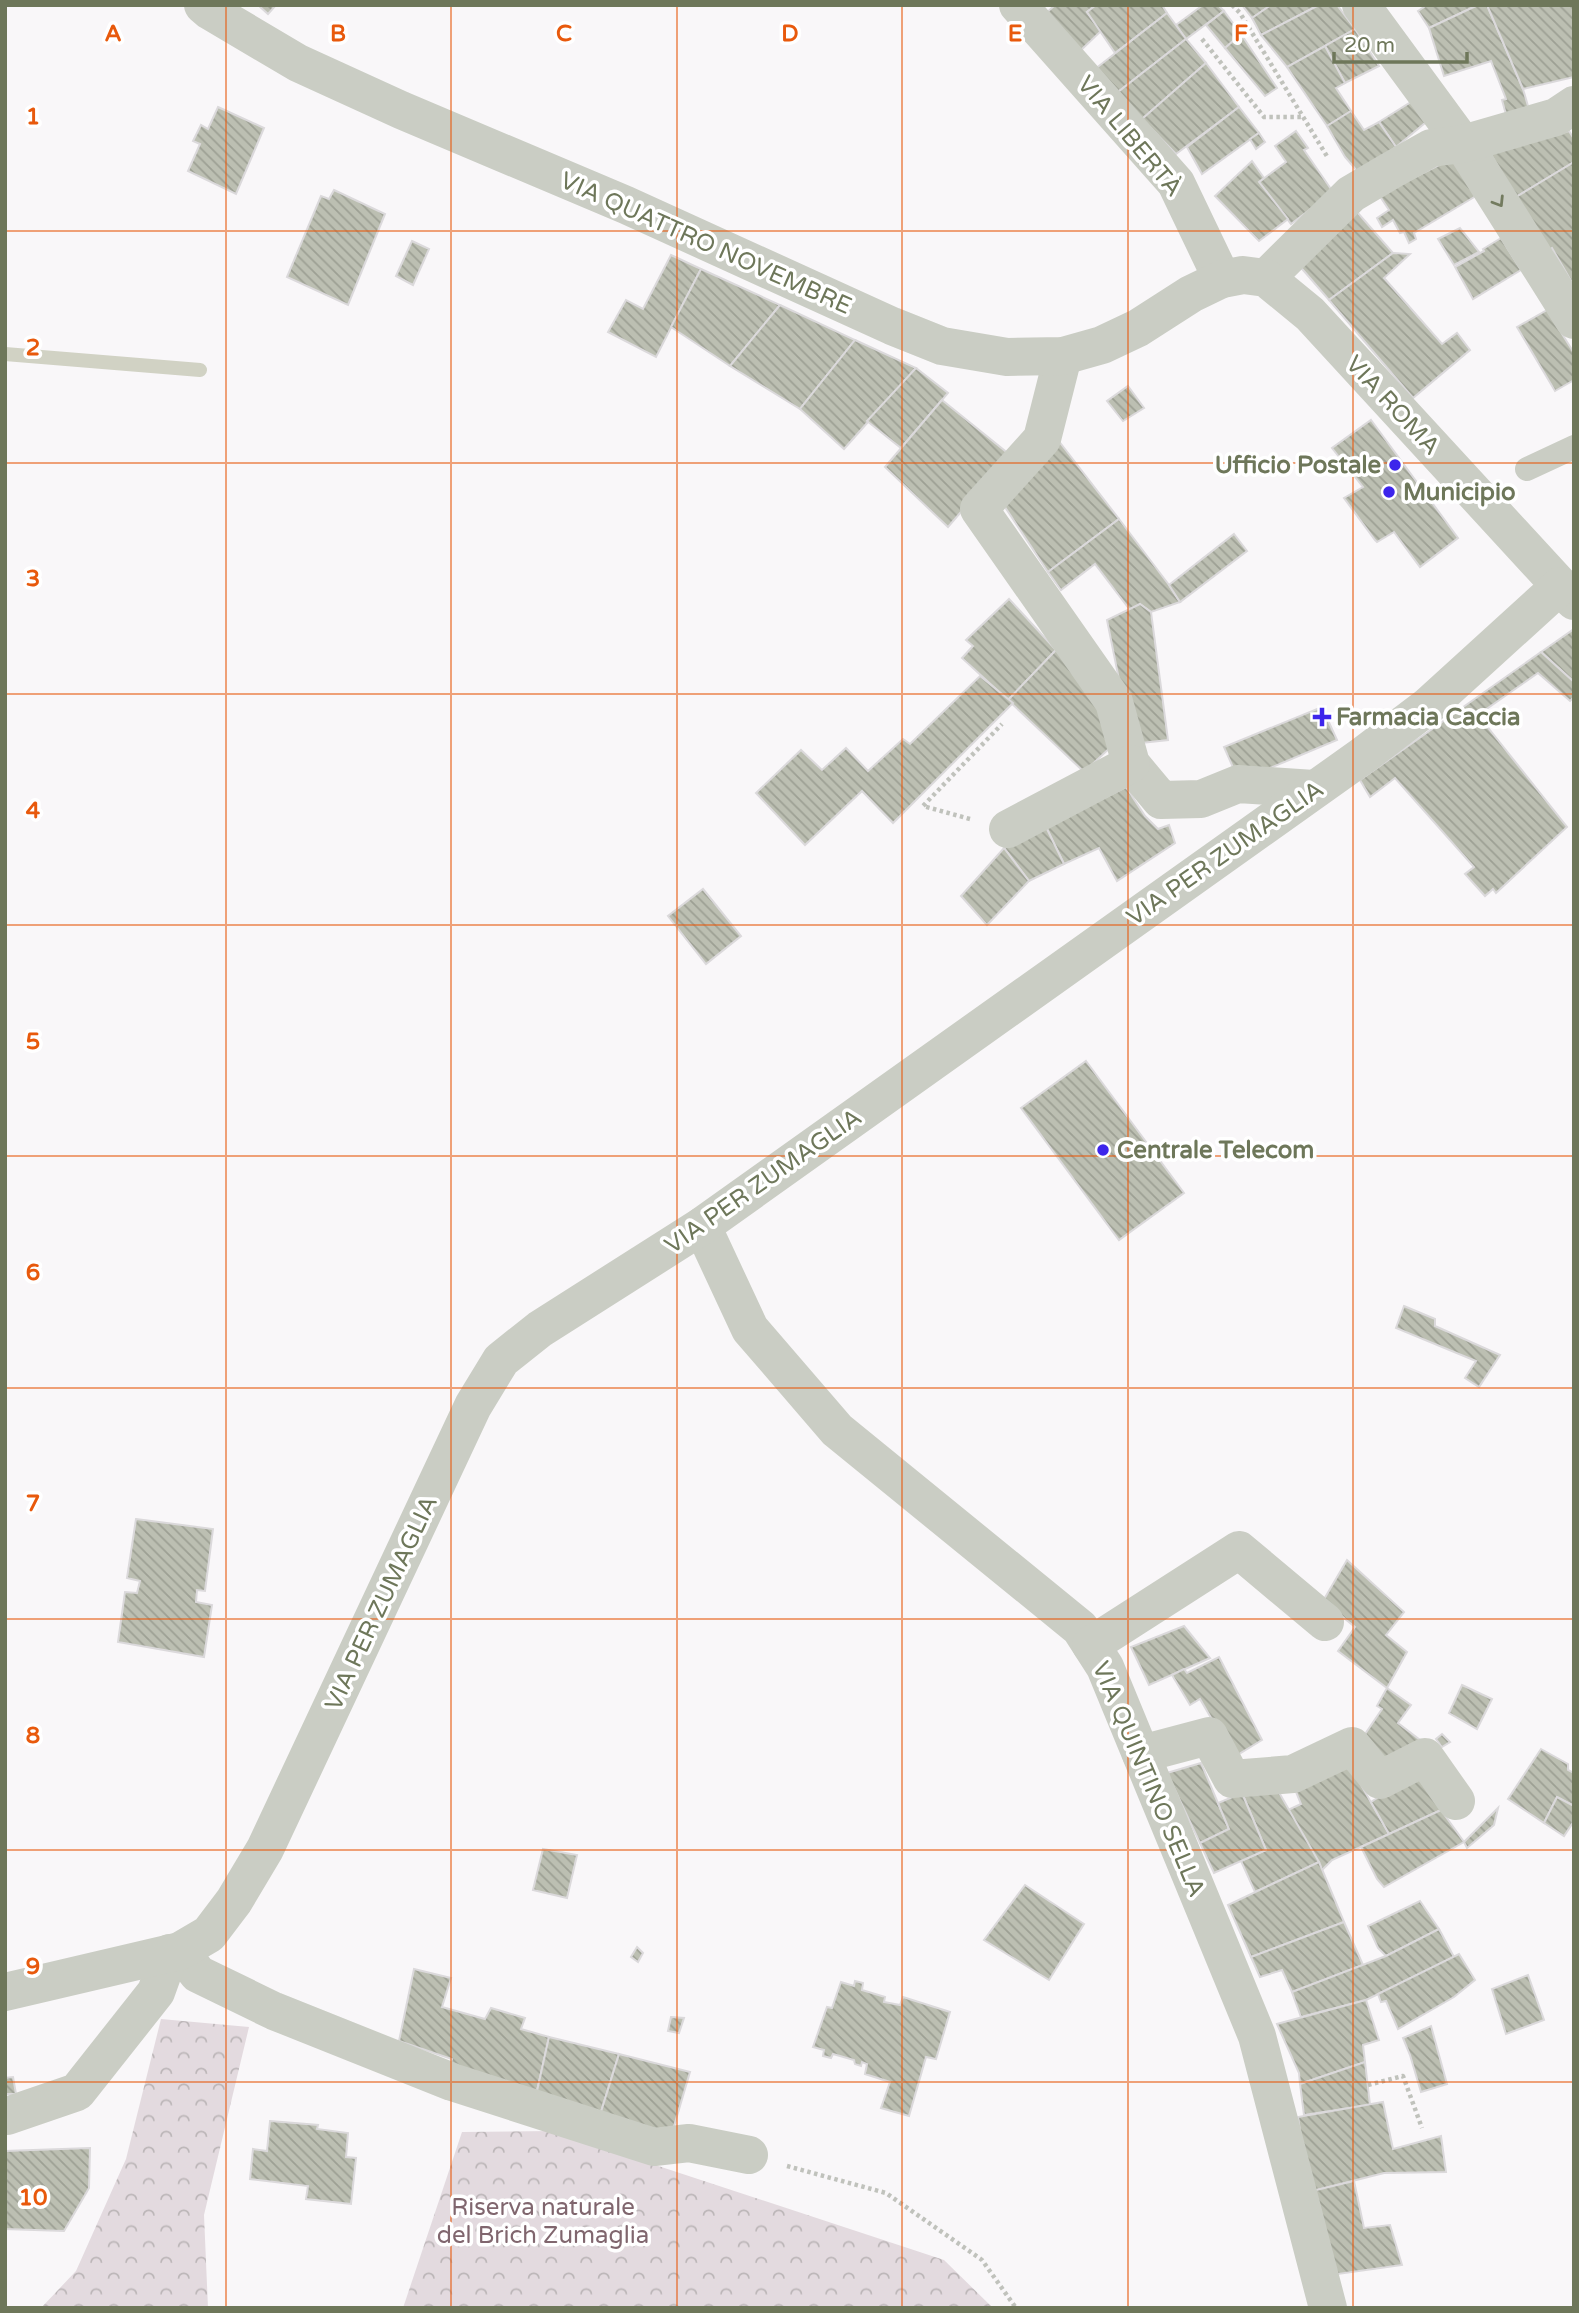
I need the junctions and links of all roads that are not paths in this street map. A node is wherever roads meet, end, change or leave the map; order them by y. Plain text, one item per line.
1 (203, 5) edge
2 (1018, 5) edge
3 (1361, 5) edge
4 (1574, 105) edge
5 (1463, 144) junction
6 (1266, 278) junction
7 (1222, 279) junction
8 (1574, 320) edge
9 (1063, 356) junction
10 (1574, 447) edge
11 (1527, 469) dead end
12 (1569, 587) edge
13 (1131, 764) junction
14 (1314, 789) junction
15 (1008, 829) road end
16 (702, 1226) junction
17 (1325, 1622) dead end
18 (1091, 1645) junction
19 (1141, 1754) junction
20 (1456, 1801) dead end
21 (175, 1952) junction
22 (5, 1992) edge
23 (7, 2116) edge
24 (749, 2155) road end
25 (1328, 2308) edge

1 - 9 street, VIA QUATTRO NOVEMBRE
2 - 7 street, VIA LIBERTÀ
3 - 5 street
4 - 5 street
5 - 6 street
5 -> 8 street
6 - 7 street
6 - 12 street, VIA ROMA
7 - 9 street, VIA QUATTRO NOVEMBRE
9 - 13 street
10 - 11 lane
12 - 14 street, VIA PER ZUMAGLIA
13 - 14 street
13 - 15 street
14 - 16 street, VIA PER ZUMAGLIA
16 - 18 street, VIA QUINTINO SELLA
16 - 21 street, VIA PER ZUMAGLIA
17 - 18 street
18 - 19 street, VIA QUINTINO SELLA
19 - 20 street
19 - 25 street, VIA QUINTINO SELLA
21 - 22 street, VIA PER ZUMAGLIA
21 - 23 street
21 - 24 street

